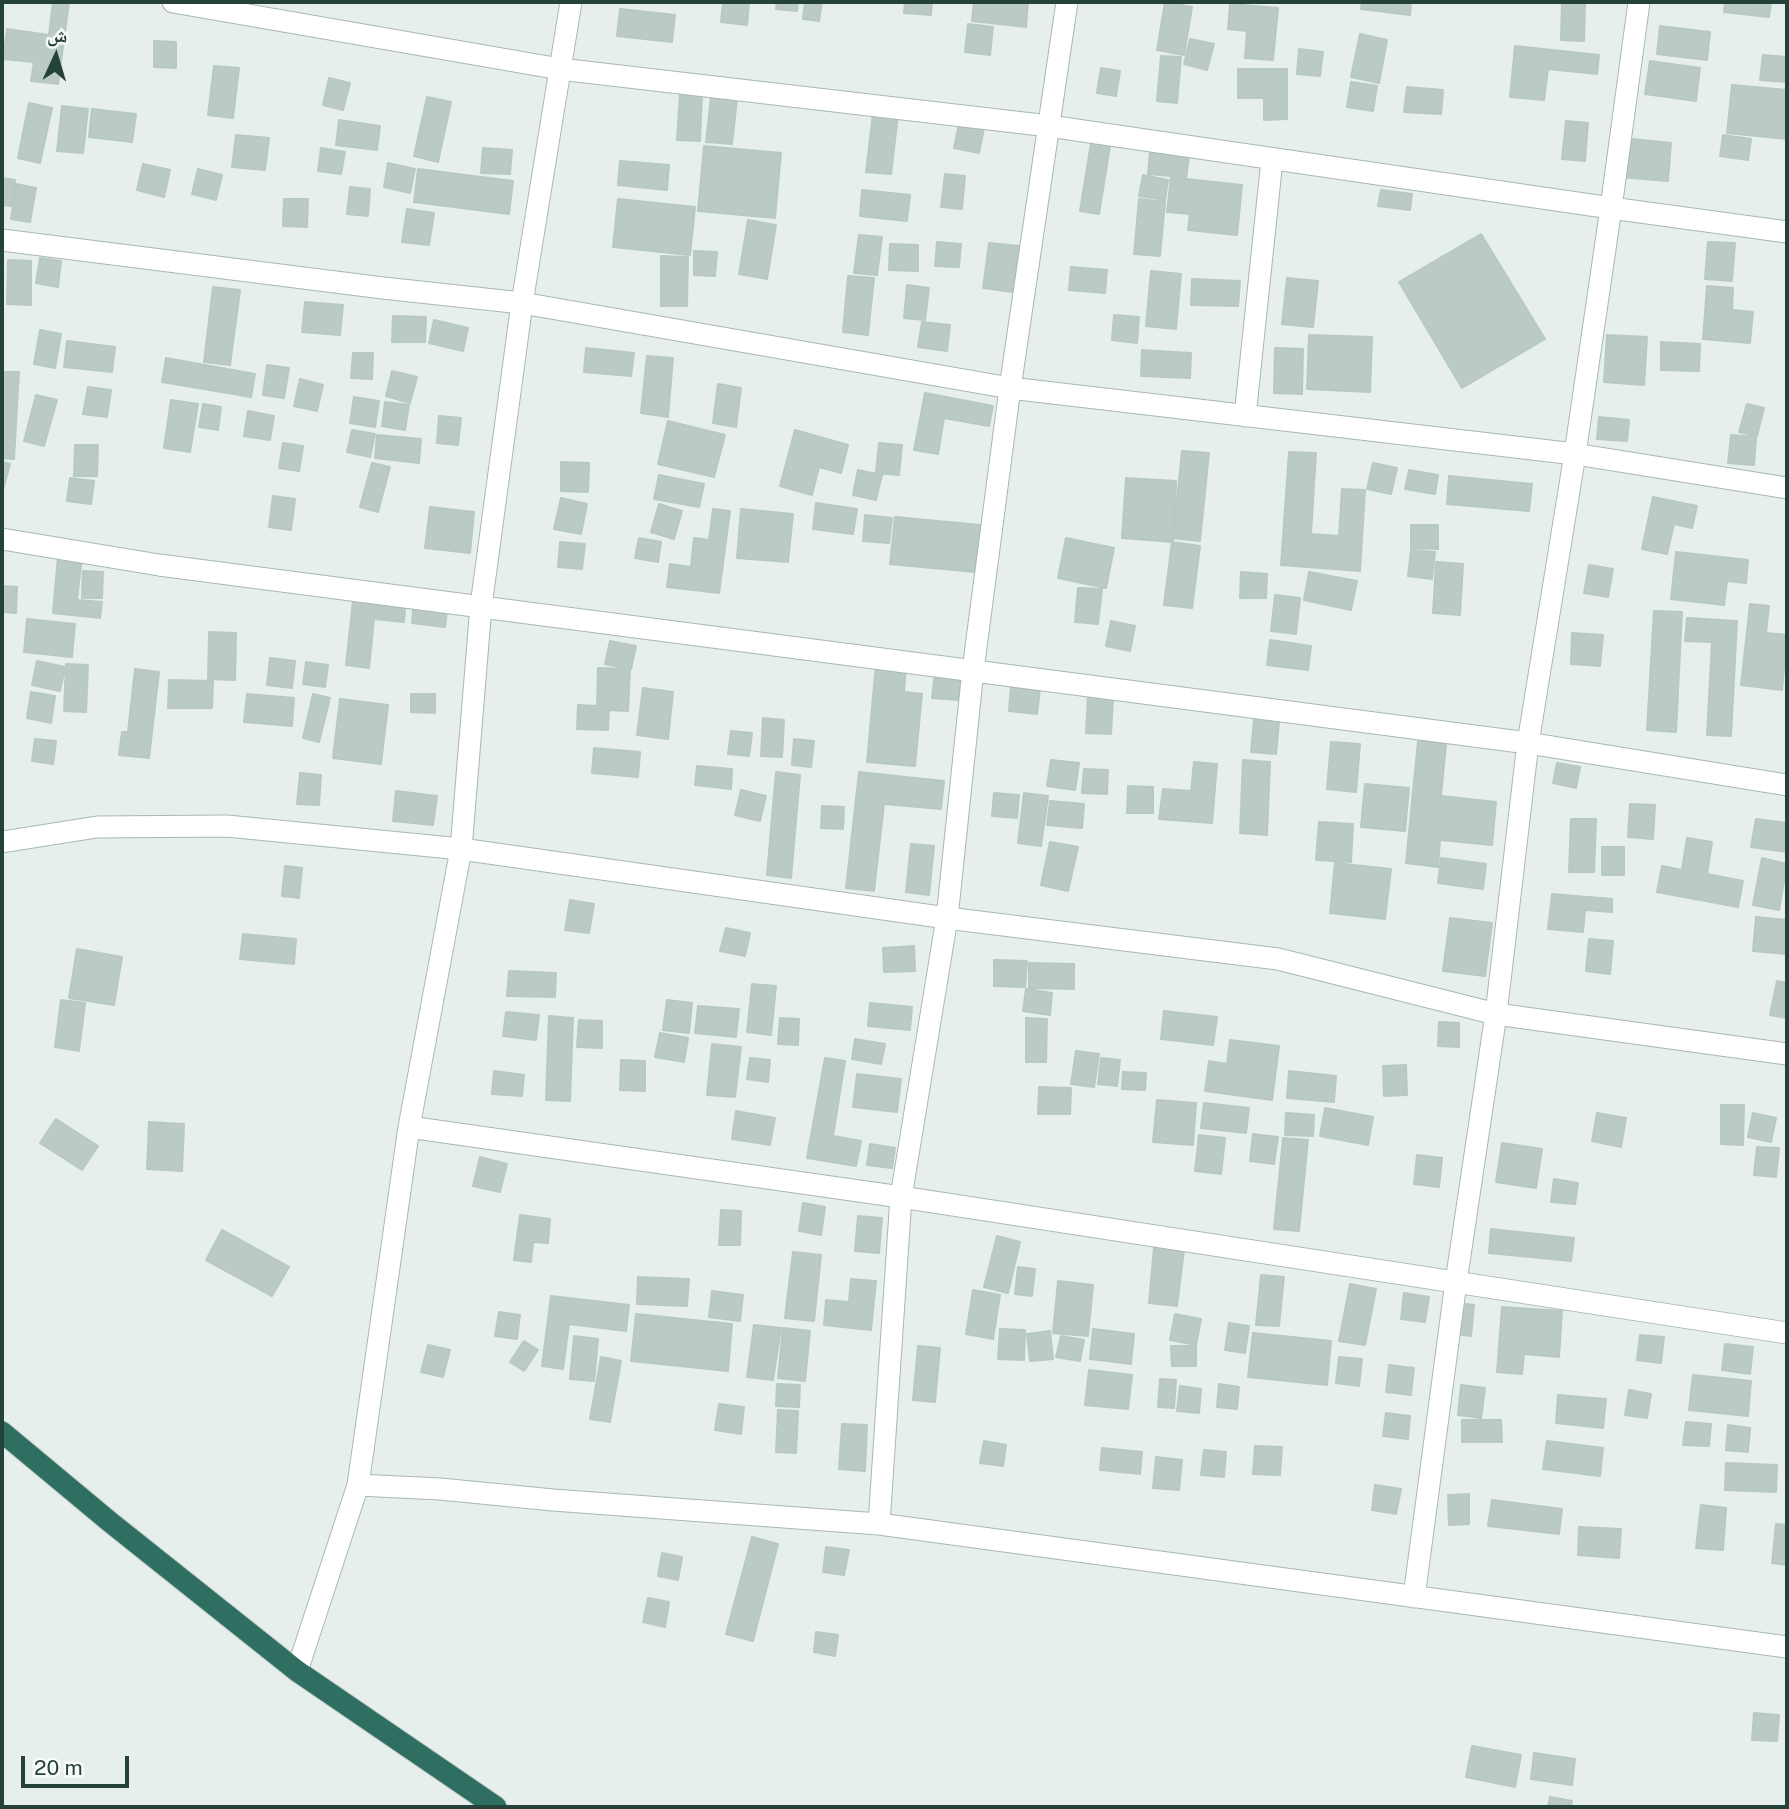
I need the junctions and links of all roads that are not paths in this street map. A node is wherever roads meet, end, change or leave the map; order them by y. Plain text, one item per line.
1 (173, 2) edge
2 (571, 2) edge
3 (1067, 2) edge
4 (1639, 2) edge
5 (560, 69) junction
6 (1049, 126) junction
7 (1272, 160) junction
8 (1611, 208) junction
9 (1787, 232) edge
10 (2, 240) edge
11 (522, 303) junction
12 (1010, 388) junction
13 (1245, 416) junction
14 (1575, 454) junction
15 (1787, 488) edge
16 (2, 539) edge
17 (481, 606) junction
18 (973, 670) junction
19 (1528, 743) junction
20 (1787, 785) edge
21 (2, 842) edge
22 (461, 849) junction
23 (947, 918) junction
24 (1496, 1014) junction
25 (1787, 1054) edge
26 (409, 1127) junction
27 (901, 1197) junction
28 (1456, 1282) junction
29 (1787, 1333) edge
30 (2, 1432) edge
31 (358, 1485) junction
32 (879, 1524) junction
33 (1414, 1597) junction
34 (1787, 1647) edge
35 (297, 1671) junction
36 (496, 1807) edge

1 - 5 street
2 - 5 street
3 - 6 street
4 - 8 street
5 - 6 street
5 - 11 street
6 - 7 street
6 - 12 street
7 - 8 street
7 - 13 street
8 - 9 street
8 - 14 street
10 - 11 street
11 - 12 street
11 - 17 street
12 - 13 street
12 - 18 street
13 - 14 street
14 - 15 street
14 - 19 street
16 - 17 street
17 - 18 street
17 - 22 street
18 - 19 street
18 - 23 street
19 - 20 street
19 - 24 street
21 - 22 street
22 - 23 street
22 - 26 street
23 - 24 street
23 - 27 street
24 - 25 street
24 - 28 street
26 - 27 street
26 - 31 street
27 - 28 street
27 - 32 street
28 - 29 street
28 - 33 street
30 - 35 highway
31 - 32 street
31 - 35 street
32 - 33 street
33 - 34 street
35 - 36 highway

